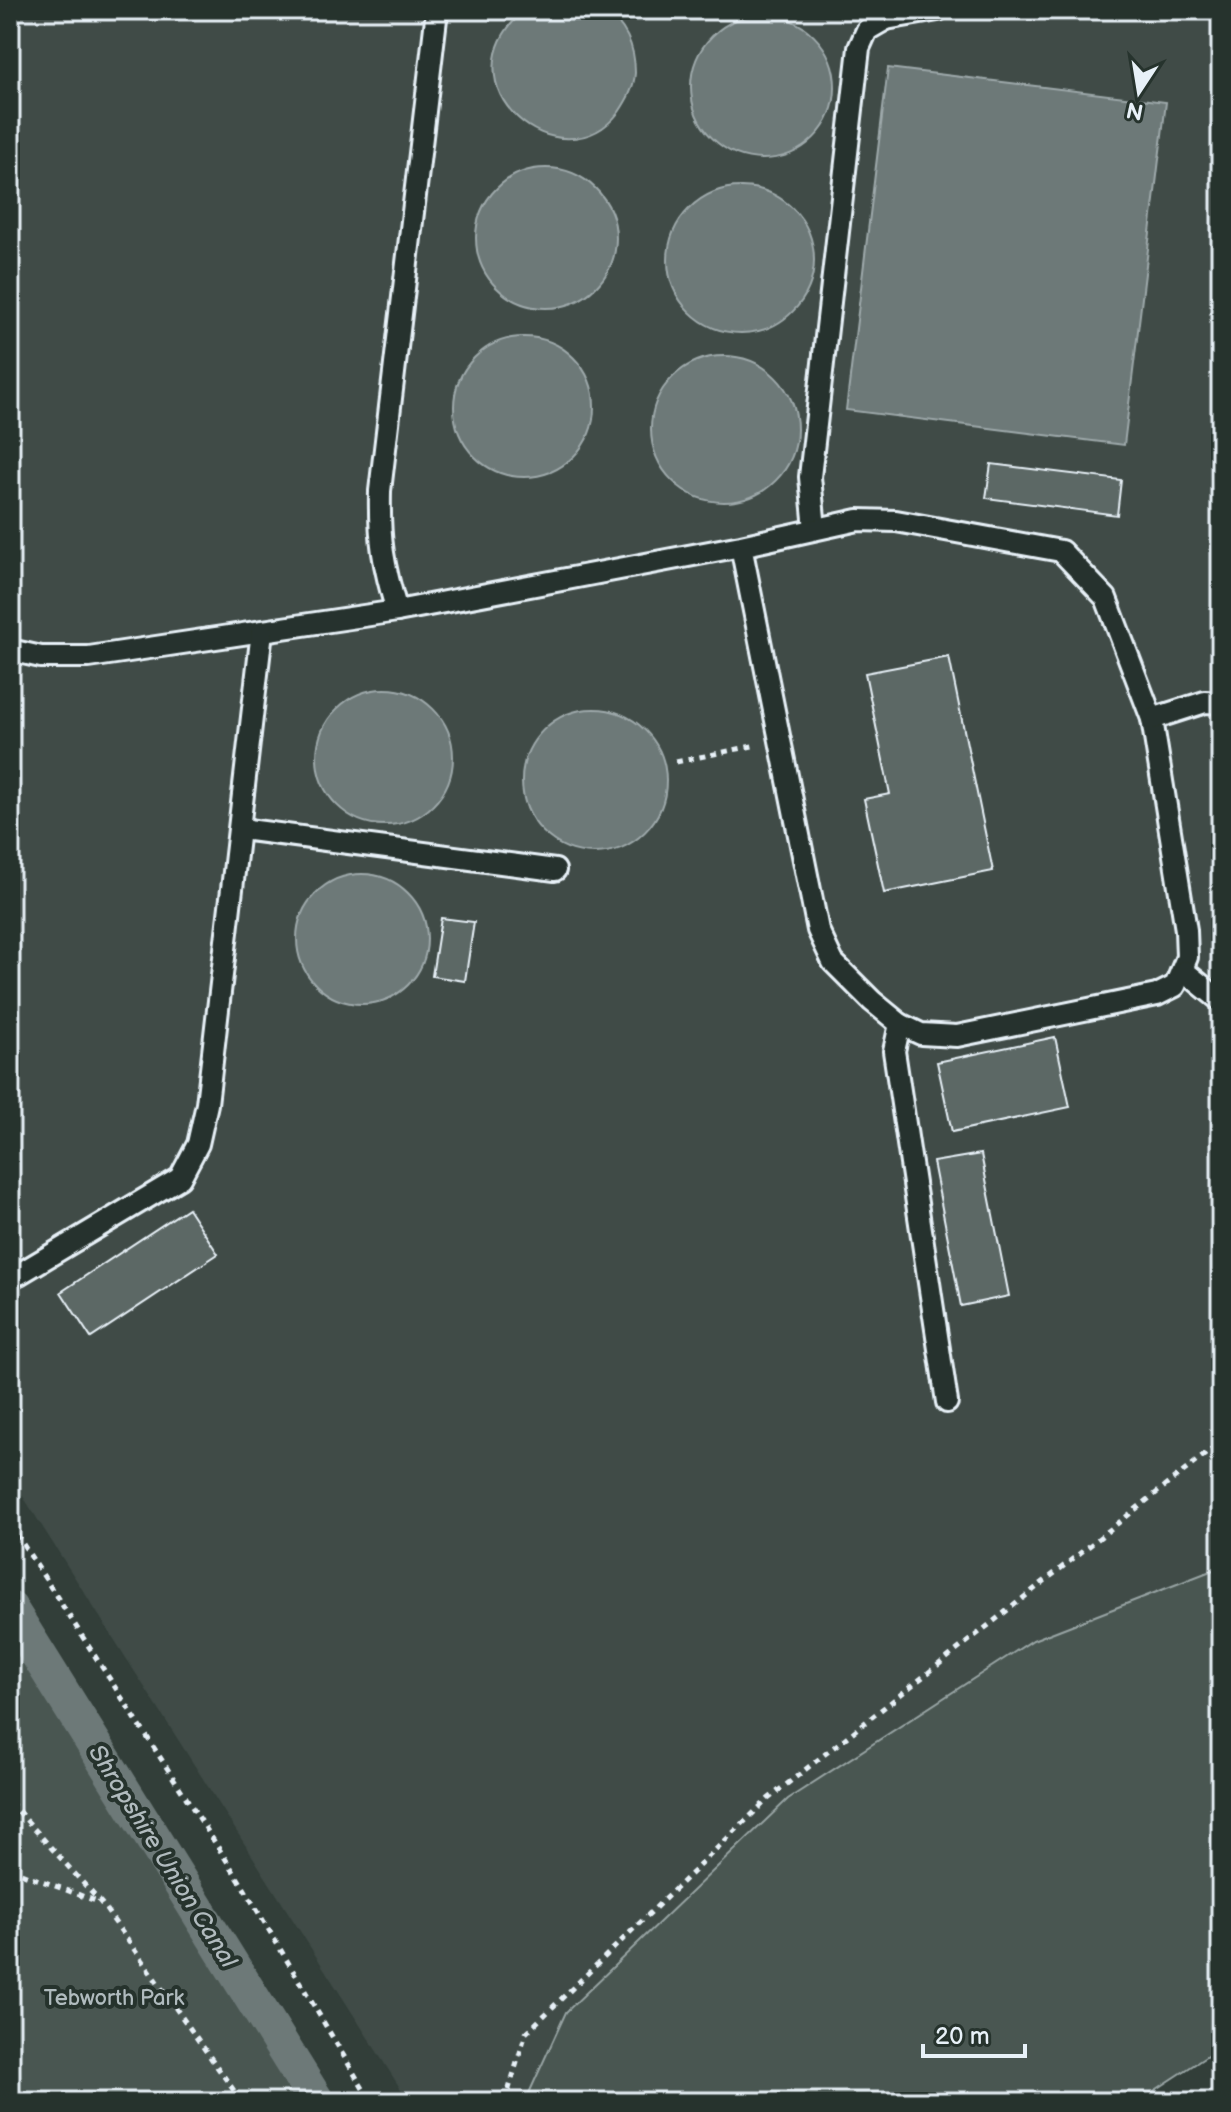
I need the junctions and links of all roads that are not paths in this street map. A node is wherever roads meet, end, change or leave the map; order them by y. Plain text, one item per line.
1 (437, 10) edge
2 (938, 10) edge
3 (879, 14) edge
4 (815, 529) junction
5 (741, 546) junction
6 (397, 611) junction
7 (262, 631) junction
8 (10, 650) edge
9 (1221, 703) edge
10 (1152, 719) junction
11 (241, 829) junction
12 (555, 870) dead end
13 (1184, 971) junction
14 (1221, 1001) edge
15 (900, 1024) junction
16 (10, 1273) edge
17 (947, 1402) dead end

1 - 6 lane
2 - 3 lane
3 - 4 lane
4 - 5 lane
4 - 10 lane
5 - 6 lane
5 - 15 lane
6 - 7 lane
7 - 8 lane
7 - 11 lane
9 - 10 lane
10 - 13 lane
11 - 12 lane
11 - 16 lane
13 - 14 lane
13 - 15 lane
15 - 17 lane

